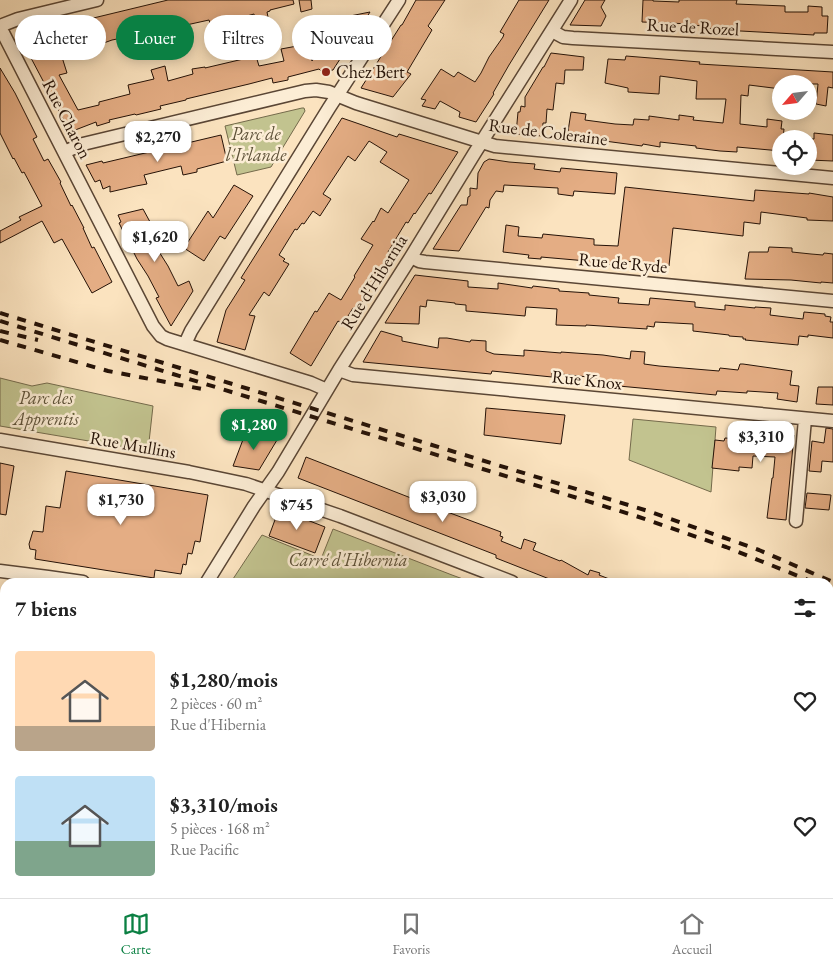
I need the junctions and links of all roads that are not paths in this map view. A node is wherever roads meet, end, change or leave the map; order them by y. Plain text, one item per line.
1 (97, 0) edge
2 (399, 0) edge
3 (571, 0) edge
4 (0, 27) edge
5 (552, 31) junction
6 (833, 52) edge
7 (337, 95) junction
8 (482, 142) junction
9 (64, 152) junction
10 (833, 178) edge
11 (411, 256) junction
12 (833, 301) edge
13 (186, 344) junction
14 (339, 370) junction
15 (327, 390) junction
16 (805, 419) junction
17 (833, 421) edge
18 (3, 441) edge
19 (265, 490) junction
20 (796, 521) dead end
21 (0, 571) edge
22 (28, 578) edge
23 (209, 578) edge
24 (502, 578) edge

1 - 4 street
2 - 7 street
3 - 5 street, Rue d'Hibernia
4 - 9 street, Rue Charon
5 - 6 street, Rue de Rozel
5 - 8 street, Rue d'Hibernia
7 - 8 street, Rue de Coleraine
7 - 9 street, Rue de Coleraine
7 - 13 street
8 - 10 street, Rue de Coleraine
8 - 11 street, Rue d'Hibernia
9 - 13 street, Rue Charon
11 - 12 street, Rue de Ryde
11 - 14 street, Rue d'Hibernia
13 - 15 street
14 - 15 street, Rue d'Hibernia
14 - 16 street, Rue Knox
15 - 19 street, Rue d'Hibernia
16 - 17 street, Rue Knox
16 - 20 street
18 - 19 street, Rue Mullins
19 - 23 street, Rue d'Hibernia
19 - 24 street, Rue Mullins
21 - 22 street

